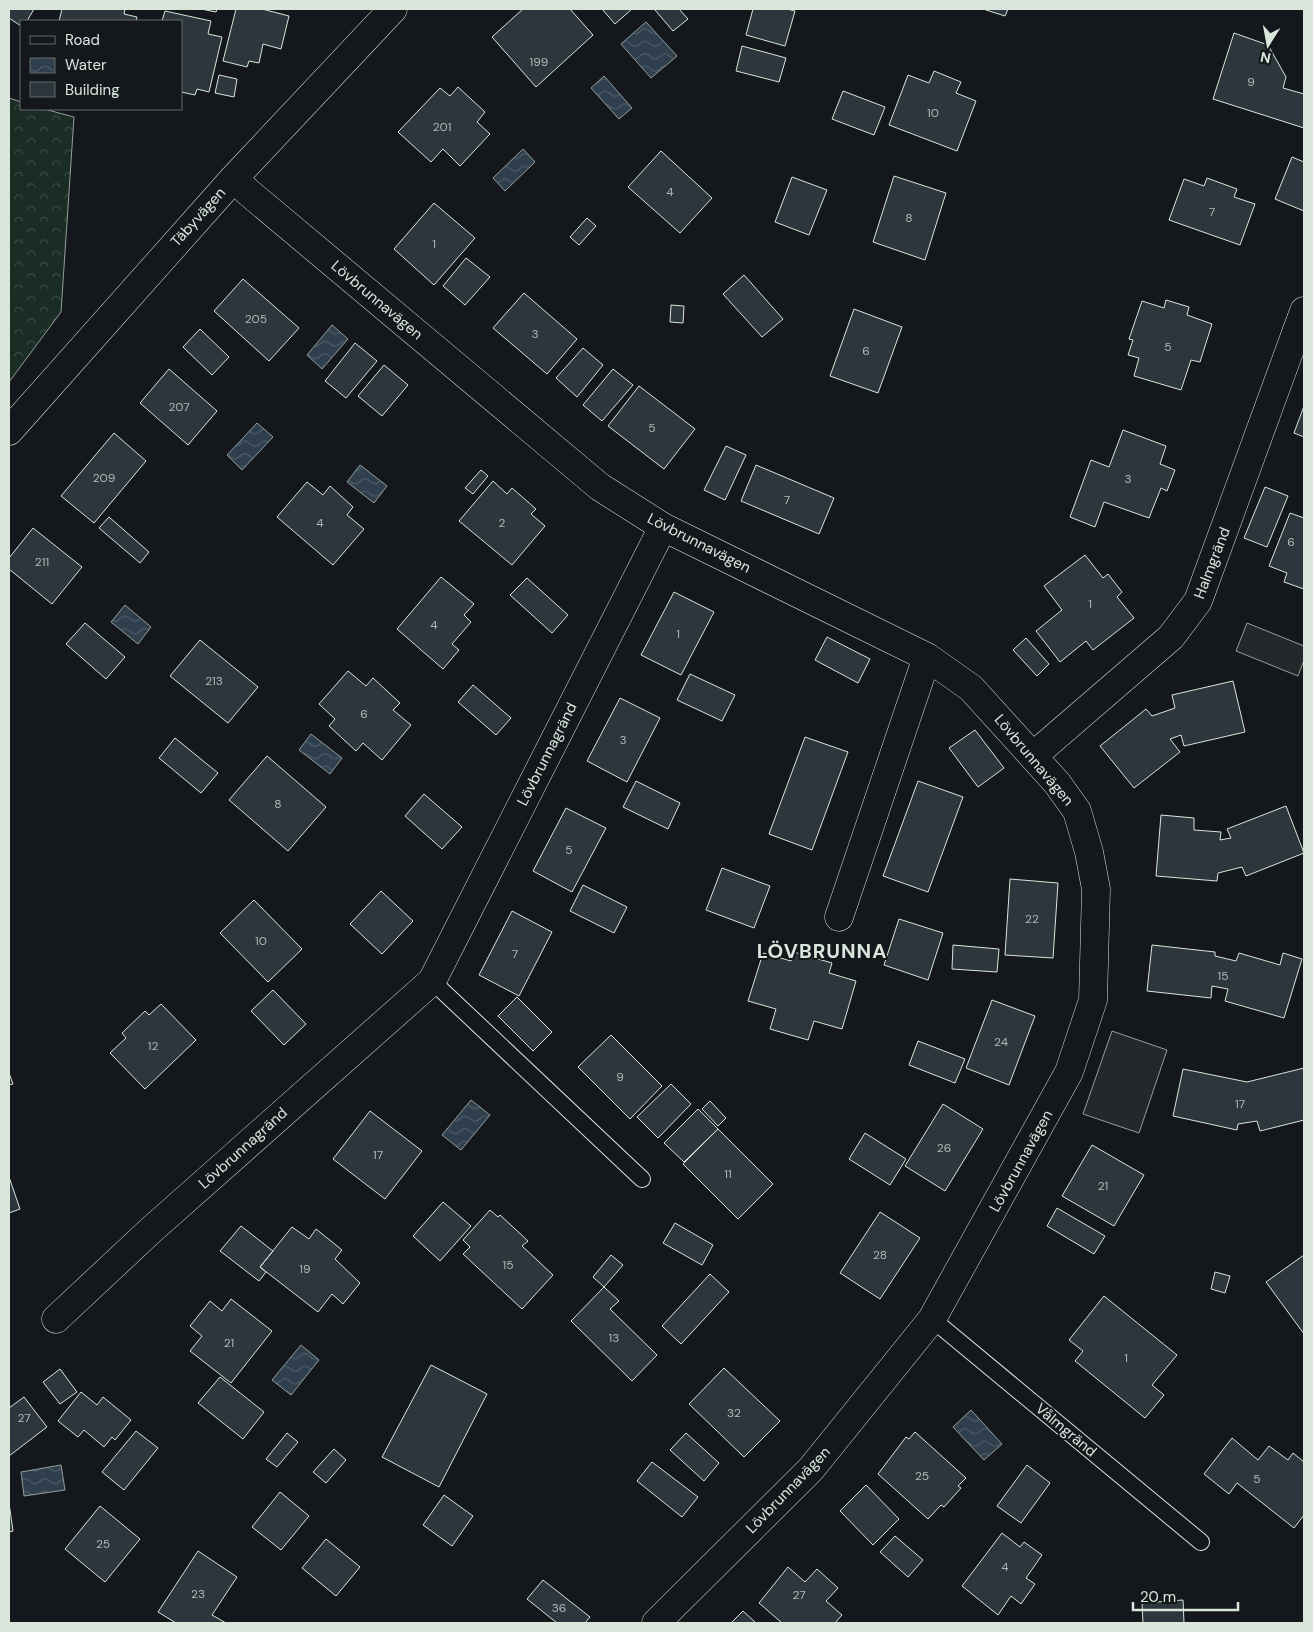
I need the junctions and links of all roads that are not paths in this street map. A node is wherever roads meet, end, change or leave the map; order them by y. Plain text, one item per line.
1 (393, 9) edge
2 (234, 178) junction
3 (1304, 311) edge
4 (9, 431) edge
5 (663, 528) junction
6 (927, 657) junction
7 (1033, 756) junction
8 (839, 917) dead end
9 (432, 981) junction
10 (642, 1178) dead end
11 (56, 1318) dead end
12 (932, 1319) junction
13 (1200, 1542) dead end
14 (656, 1623) edge

1 - 2 street, Täbyvägen
2 - 4 street, Täbyvägen
2 - 5 street, Lövbrunnavägen
3 - 7 street, Halmgränd
5 - 6 street, Lövbrunnavägen
5 - 9 street, Lövbrunnagränd
6 - 7 street, Lövbrunnavägen
6 - 8 street
7 - 12 street, Lövbrunnavägen
9 - 10 lane
9 - 11 street, Lövbrunnagränd
12 - 13 lane, Vålmgränd
12 - 14 street, Lövbrunnavägen

